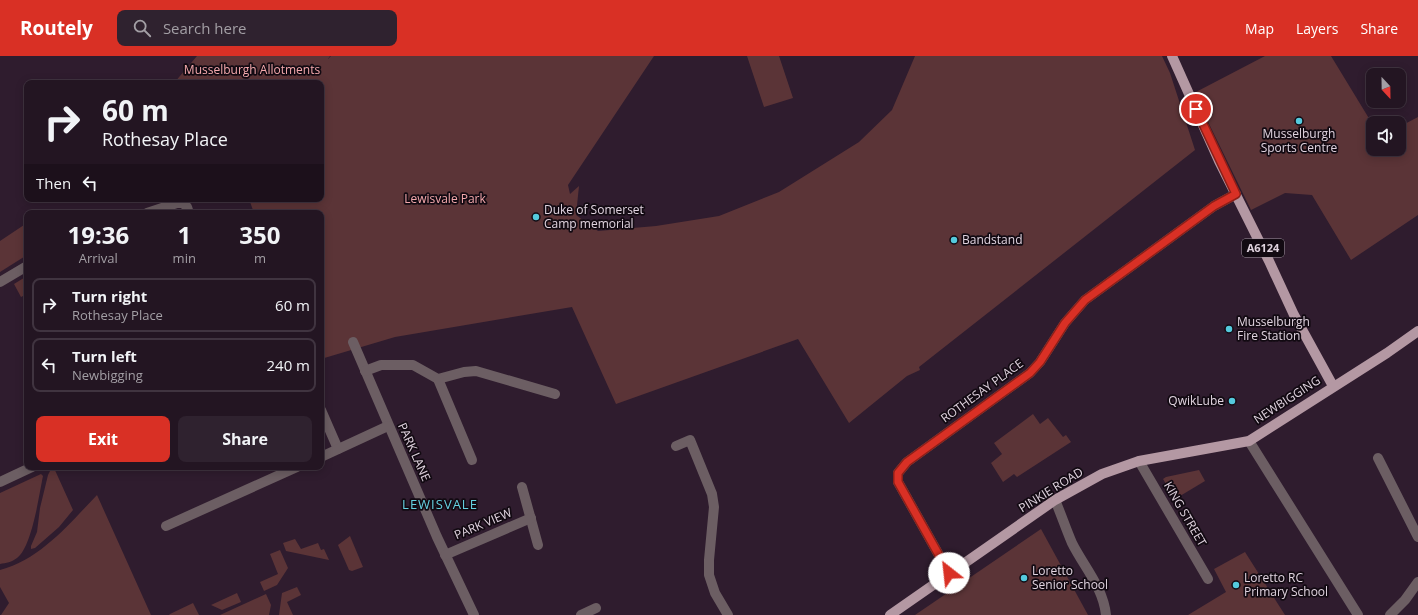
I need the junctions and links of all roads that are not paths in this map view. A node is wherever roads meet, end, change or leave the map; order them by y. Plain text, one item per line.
1 (1172, 56) edge
2 (1236, 194) junction
3 (156, 210) edge
4 (188, 210) edge
5 (24, 268) edge
6 (0, 282) edge
7 (1418, 331) edge
8 (353, 342) dead end
9 (365, 371) junction
10 (438, 379) junction
11 (1333, 386) junction
12 (555, 394) dead end
13 (324, 417) edge
14 (388, 426) junction
15 (1249, 441) junction
16 (676, 446) dead end
17 (338, 449) junction
18 (324, 456) edge
19 (1378, 458) dead end
20 (472, 460) dead end
21 (1139, 461) junction
22 (26, 470) edge
23 (289, 470) edge
24 (0, 482) edge
25 (522, 487) dead end
26 (1055, 500) junction
27 (531, 518) junction
28 (166, 526) dead end
29 (1418, 538) edge
30 (538, 546) dead end
31 (445, 555) junction
32 (949, 573) junction
33 (1208, 580) dead end
34 (1418, 582) edge
35 (596, 608) dead end
36 (474, 615) edge
37 (581, 615) edge
38 (728, 615) edge
39 (890, 615) edge
40 (1106, 615) edge
41 (1358, 615) edge
42 (1390, 615) edge

1 - 2 main road, NEWBIGGING / A6124
2 - 11 main road, NEWBIGGING / A6124
2 - 32 street, ROTHESAY PLACE
3 - 4 street
5 - 6 street
7 - 11 main road
8 - 9 street, PARK LANE
9 - 10 street
9 - 14 street, PARK LANE
10 - 12 street
10 - 20 street
11 - 15 main road, NEWBIGGING
13 - 17 street
14 - 17 street
14 - 31 street, PARK LANE
15 - 21 main road, PINKIE ROAD
15 - 41 street, NEWBIGGING
16 - 38 street
17 - 18 street
19 - 29 street
21 - 26 main road, PINKIE ROAD
21 - 33 street, KING STREET
22 - 24 street
23 - 28 street
25 - 27 street, PARK VIEW
26 - 32 main road, PINKIE ROAD
26 - 40 street
27 - 30 street, PARK VIEW
27 - 31 street, PARK VIEW
31 - 36 street, PARK LANE
32 - 39 main road, PINKIE ROAD
34 - 42 street
35 - 37 street

